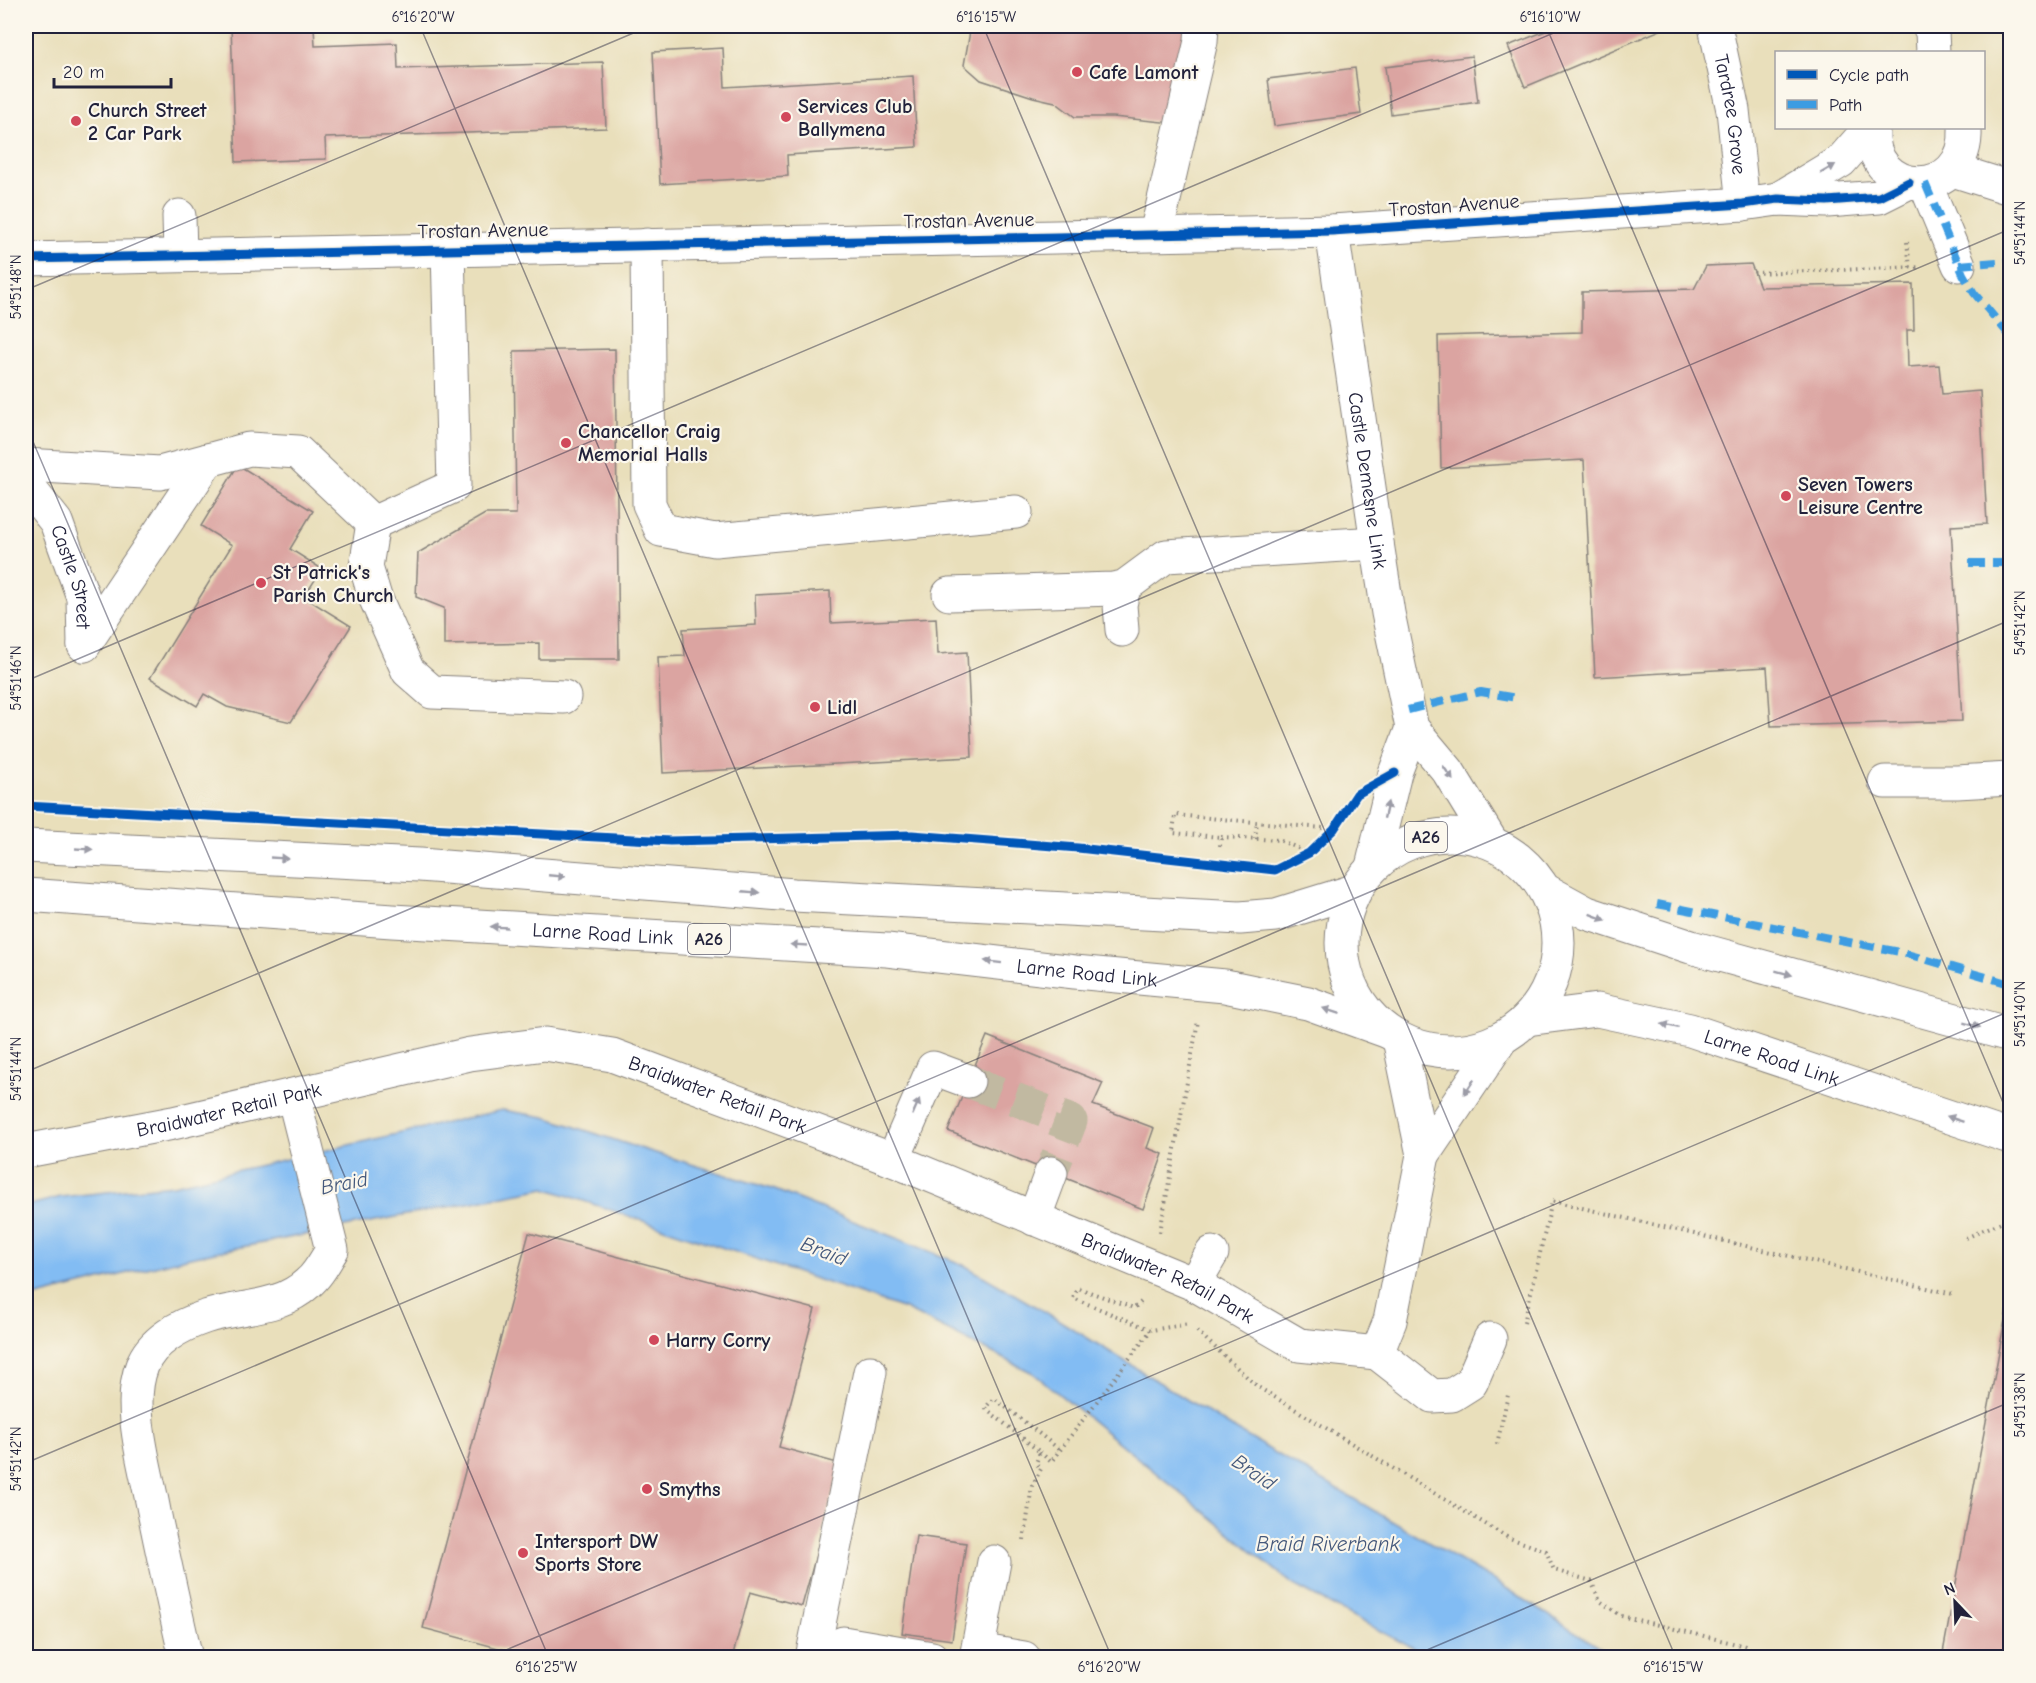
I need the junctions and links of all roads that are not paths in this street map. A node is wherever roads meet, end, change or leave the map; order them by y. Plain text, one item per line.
1 (1203, 26) edge
2 (1715, 26) edge
3 (1929, 26) edge
4 (1933, 51) edge
5 (1871, 129) edge
6 (1872, 129) edge
7 (1965, 129) edge
8 (1929, 178) junction
9 (2006, 185) edge
10 (1778, 199) junction
11 (1743, 204) junction
12 (179, 216) dead end
13 (1332, 231) junction
14 (1156, 234) junction
15 (647, 245) junction
16 (448, 249) junction
17 (180, 255) junction
18 (26, 259) edge
19 (1944, 266) road end
20 (208, 460) junction
21 (26, 465) edge
22 (26, 484) edge
23 (1016, 512) dead end
24 (374, 523) junction
25 (1377, 543) junction
26 (1124, 587) junction
27 (950, 594) dead end
28 (1122, 630) dead end
29 (564, 697) dead end
30 (1412, 728) junction
31 (2010, 779) edge
32 (1885, 782) dead end
33 (1492, 843) junction
34 (26, 846) edge
35 (1363, 879) junction
36 (1545, 890) junction
37 (26, 896) edge
38 (1514, 1029) junction
39 (1393, 1035) junction
40 (2010, 1035) edge
41 (968, 1082) tunnel mouth
42 (297, 1109) junction
43 (2010, 1137) edge
44 (26, 1152) edge
45 (1423, 1155) junction
46 (893, 1160) junction
47 (1051, 1173) tunnel mouth
48 (1034, 1219) junction
49 (1212, 1253) dead end
50 (1194, 1284) junction
51 (1490, 1339) dead end
52 (1377, 1353) junction
53 (870, 1372) dead end
54 (994, 1562) road end
55 (843, 1643) dead end
56 (977, 1654) edge
57 (186, 1658) edge
58 (812, 1658) edge
59 (932, 1658) edge
60 (1024, 1658) edge

1 - 14 main road
2 - 11 main road, Tardree Grove
3 - 4 main road
10 -> 5 main road, Trostan Avenue
6 - 8 main road
7 - 8 main road
8 - 9 main road
8 - 10 main road, Trostan Avenue
8 - 19 main road
10 - 11 main road, Trostan Avenue
11 - 13 main road, Trostan Avenue
12 - 17 main road
13 - 14 main road, Trostan Avenue
13 - 25 main road, Castle Demesne Link
14 - 15 main road, Trostan Avenue
15 - 16 main road, Trostan Avenue
15 - 23 main road
16 - 17 main road, Trostan Avenue
16 - 24 main road
17 - 18 main road, Trostan Avenue
20 - 21 main road
20 - 22 main road, Castle Street
20 - 24 main road
24 - 29 main road
25 - 26 main road
25 - 30 main road, Castle Demesne Link
26 - 27 main road
26 - 28 main road
30 -> 33 main road, Castle Demesne Link
35 -> 30 main road
31 - 32 main road
33 - 35 main road, A26
33 - 36 main road, A26
34 -> 35 main road, A26
35 - 39 main road, A26
36 - 38 main road, A26
36 -> 40 main road, A26
39 -> 37 main road, Larne Road Link / A26
38 - 39 main road, A26
43 -> 38 main road, Larne Road Link / A26
38 -> 45 main road
39 - 45 main road
46 -> 41 main road
42 - 44 main road, Braidwater Retail Park
42 - 46 main road, Braidwater Retail Park
42 - 57 main road
45 - 52 main road
46 - 48 main road, Braidwater Retail Park
47 - 48 main road
48 - 50 main road, Braidwater Retail Park
49 - 50 main road
50 - 52 main road, Braidwater Retail Park
51 - 52 main road
53 - 58 main road
54 - 56 main road
55 - 59 main road
56 - 60 main road

